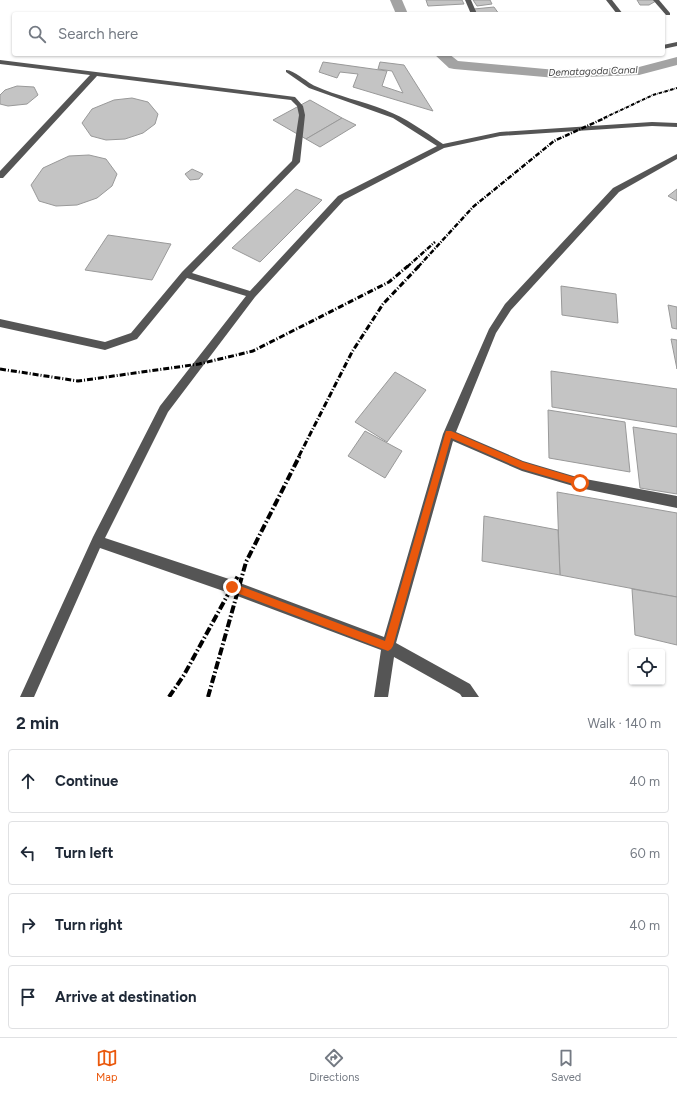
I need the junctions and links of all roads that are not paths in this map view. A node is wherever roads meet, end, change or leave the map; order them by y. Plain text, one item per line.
1 (468, 0) edge
2 (609, 0) edge
3 (656, 0) edge
4 (473, 12) edge
5 (618, 12) edge
6 (668, 14) dead end
7 (677, 44) edge
8 (665, 47) edge
9 (0, 62) edge
10 (288, 71) dead end
11 (95, 74) junction
12 (677, 125) edge
13 (442, 146) junction
14 (677, 156) edge
15 (0, 176) edge
16 (185, 274) junction
17 (252, 295) junction
18 (0, 323) edge
19 (449, 434) junction
20 (677, 502) edge
21 (97, 541) junction
22 (388, 646) junction
23 (27, 697) edge
24 (381, 697) edge
25 (472, 697) edge

1 - 4 street
2 - 5 street
3 - 6 street
7 - 8 street
9 - 11 street
10 - 13 street
11 - 15 street
11 - 16 street
12 - 13 street
13 - 17 street
14 - 19 street
16 - 17 street
16 - 18 street
17 - 21 street
19 - 20 street
19 - 22 street
21 - 22 street
21 - 23 street
22 - 24 street
22 - 25 street

